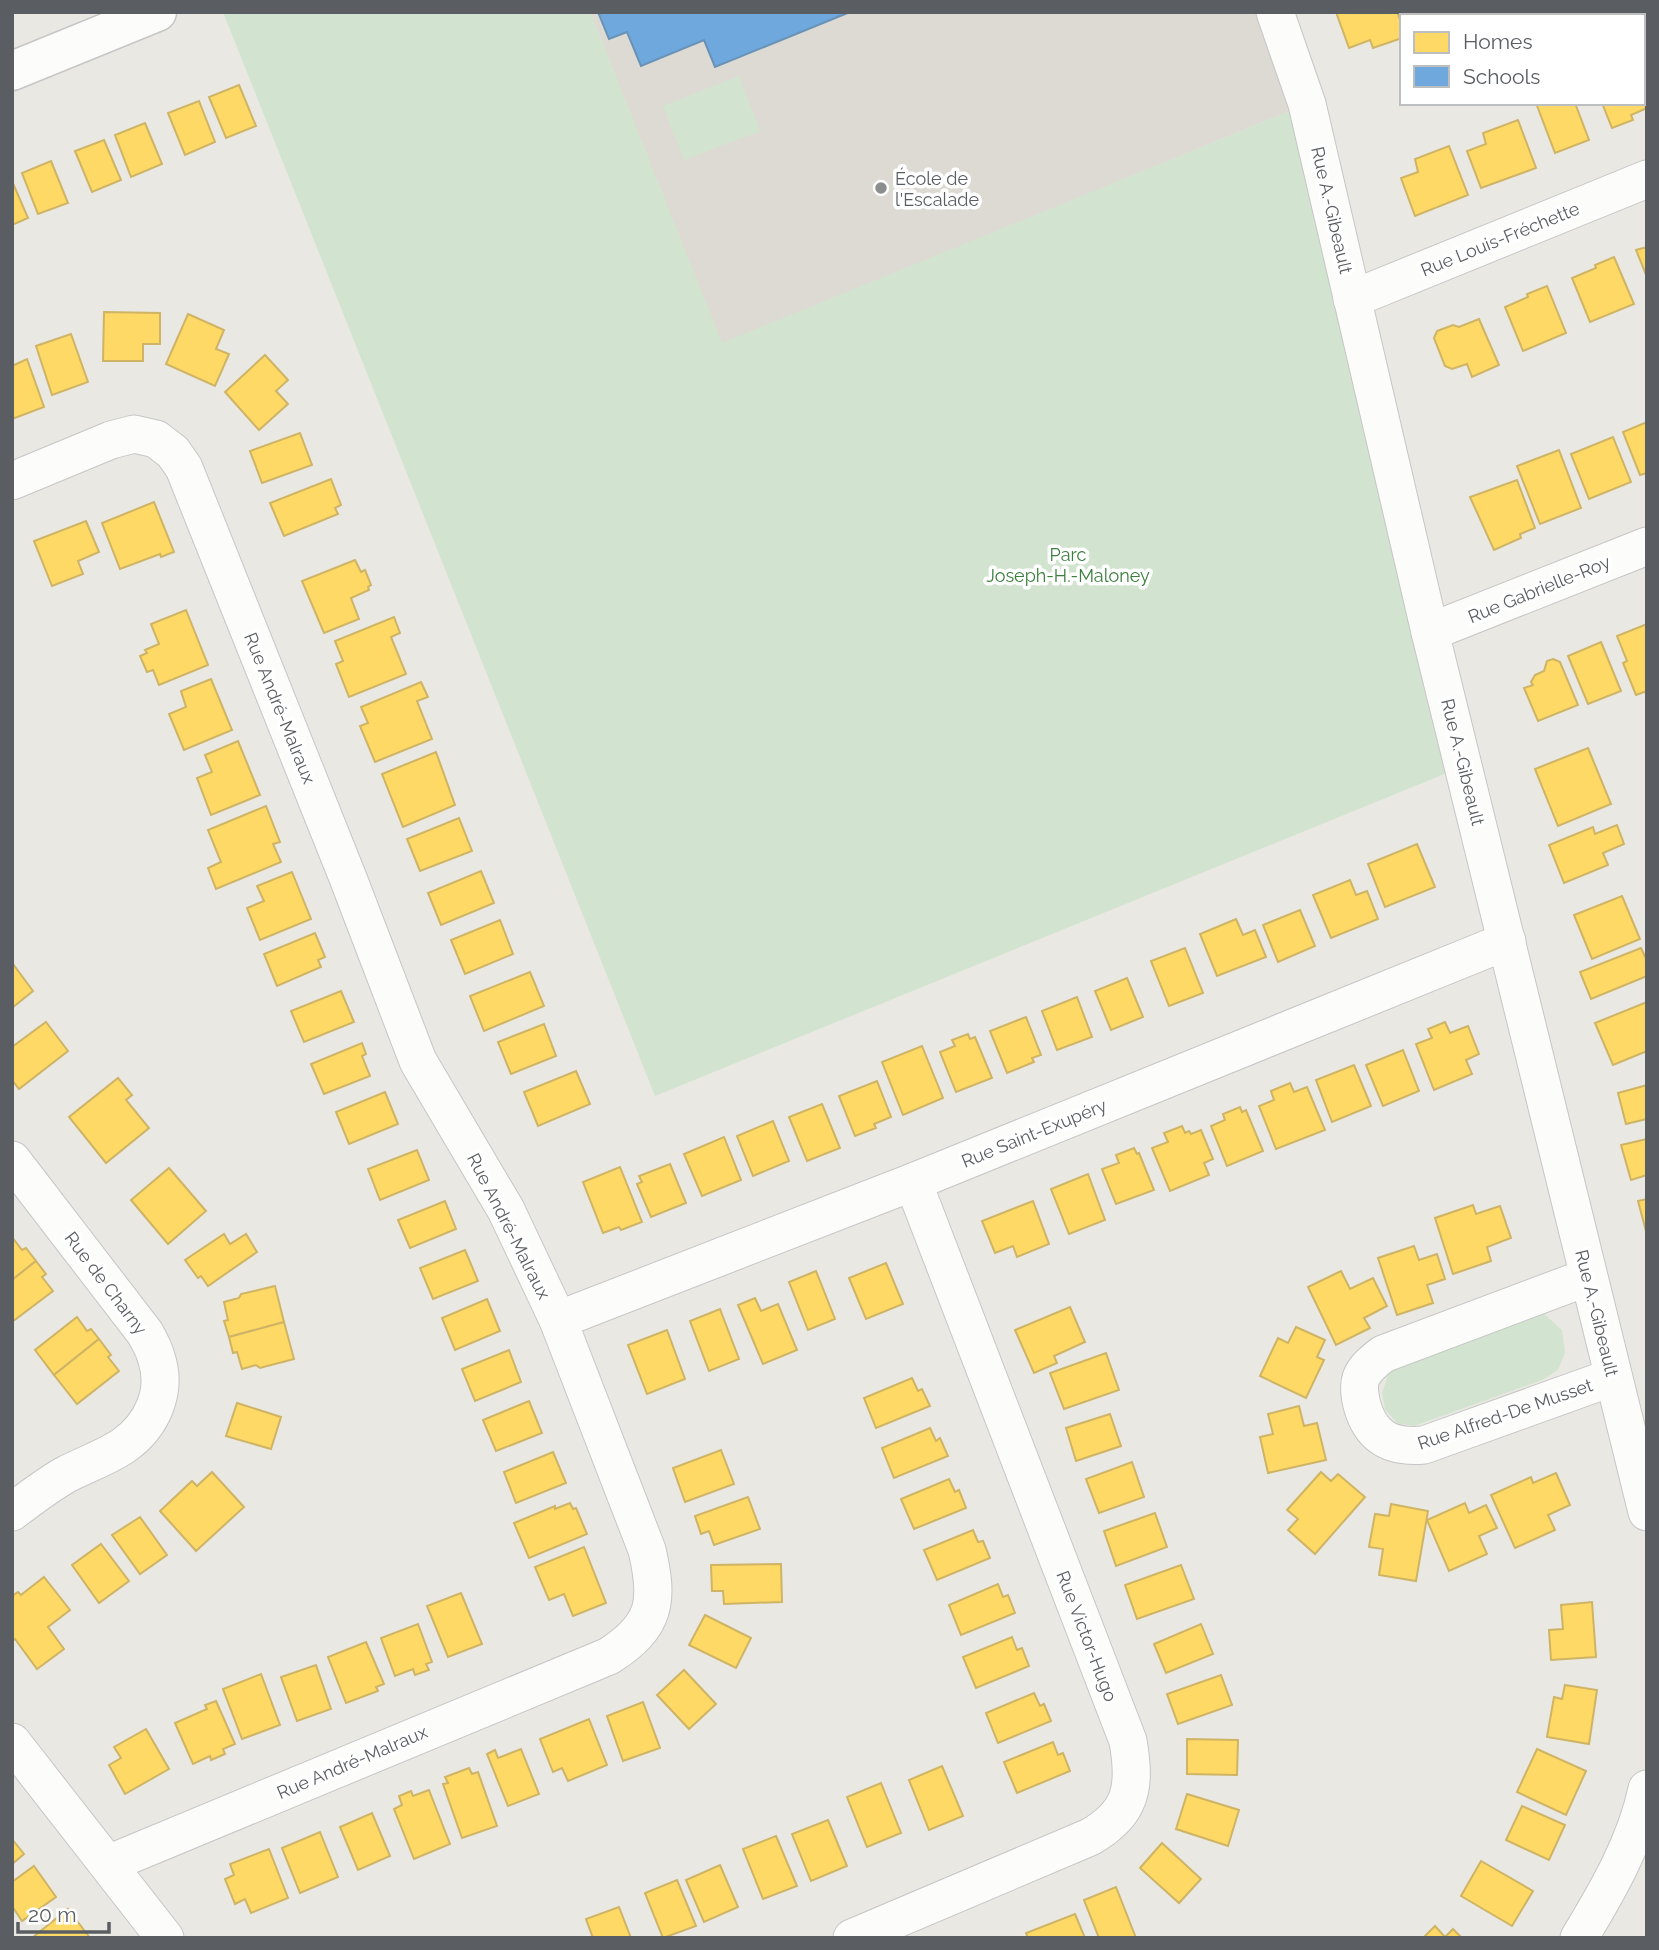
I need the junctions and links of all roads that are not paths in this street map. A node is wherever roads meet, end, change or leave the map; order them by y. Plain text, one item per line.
1 (157, 12) edge
2 (1275, 12) edge
3 (12, 71) edge
4 (1647, 179) edge
5 (1352, 299) junction
6 (12, 481) edge
7 (1647, 546) edge
8 (1430, 632) junction
9 (1507, 942) junction
10 (12, 1160) edge
11 (913, 1182) junction
12 (1588, 1277) junction
13 (558, 1320) junction
14 (1613, 1377) junction
15 (12, 1512) edge
16 (1647, 1513) edge
17 (12, 1742) edge
18 (1647, 1789) edge
19 (108, 1864) junction
20 (165, 1938) edge
21 (852, 1938) edge
22 (1579, 1938) edge

1 - 3 street
2 - 5 street, Rue A.-Gibeault
4 - 5 street, Rue Louis-Fréchette
5 - 8 street, Rue A.-Gibeault
6 - 13 street, Rue André-Malraux
7 - 8 street, Rue Gabrielle-Roy
8 - 9 street, Rue A.-Gibeault
9 - 11 street, Rue Saint-Exupéry
9 - 12 street, Rue A.-Gibeault
10 - 15 street, Rue de Charny
11 - 13 street, Rue Saint-Exupéry
11 - 21 street, Rue Victor-Hugo
12 - 14 street, Rue A.-Gibeault
12 - 14 street, Rue Alfred-De Musset
13 - 19 street, Rue André-Malraux
14 - 16 street, Rue A.-Gibeault
17 - 19 street
18 - 22 street
19 - 20 street

